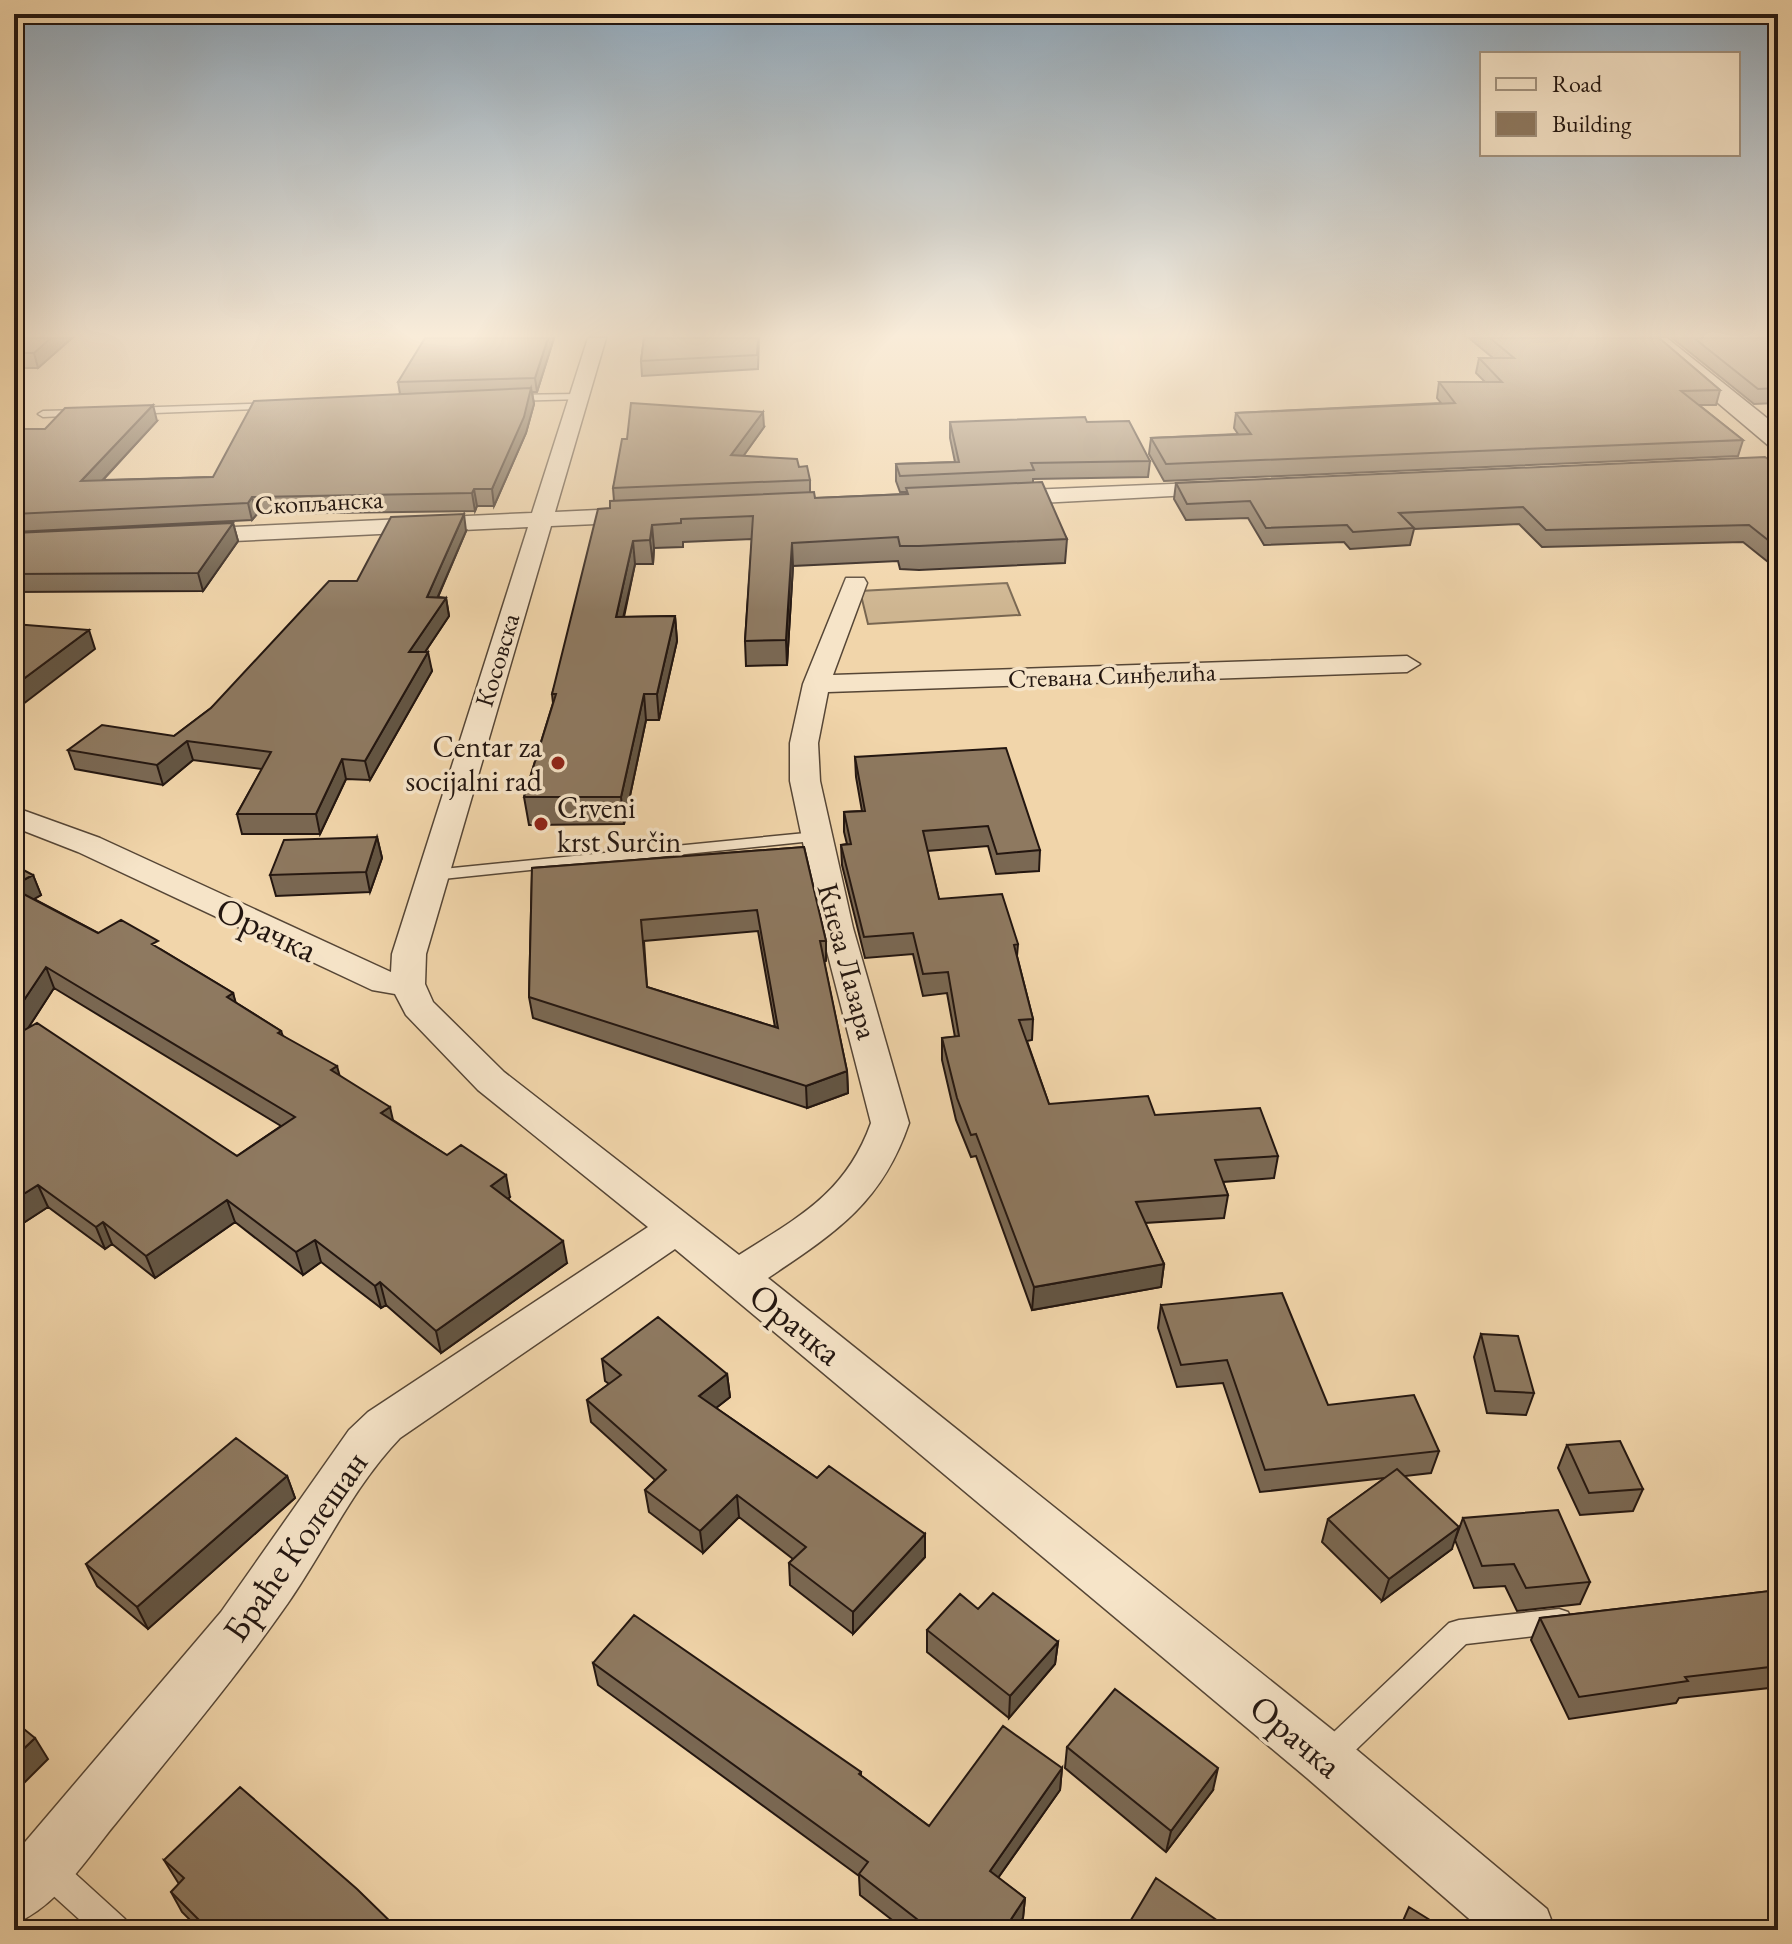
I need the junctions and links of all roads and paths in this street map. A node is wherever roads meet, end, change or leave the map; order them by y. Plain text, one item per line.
1 (568, 429) edge
2 (1245, 487) edge
3 (975, 499) edge
4 (658, 514) edge
5 (540, 520) junction
6 (163, 536) edge
7 (855, 583) dead end
8 (1407, 664) dead end
9 (816, 684) junction
10 (14, 816) edge
11 (816, 837) junction
12 (433, 875) junction
13 (408, 984) junction
14 (677, 1228) junction
15 (738, 1277) junction
16 (1581, 1619) edge
17 (1326, 1759) junction
18 (29, 1881) edge
19 (114, 1930) edge
20 (1526, 1930) edge

1 - 5 street, Косовска
2 - 3 street
4 - 5 street, Скопљанска
5 - 6 street, Скопљанска
5 - 12 street, Косовска
7 - 9 street, Кнеза Лазара
8 - 9 street, Стевана Синђелића
9 - 11 street, Кнеза Лазара
10 - 13 street, Орачка
11 - 12 lane
11 - 15 street, Кнеза Лазара
12 - 13 street, Косовска
13 - 14 street, Орачка
14 - 15 street, Орачка
14 - 18 street, Браће Колешан
15 - 17 street, Орачка
16 - 17 lane
17 - 20 street, Орачка
18 - 19 lane, Браће Колешан

